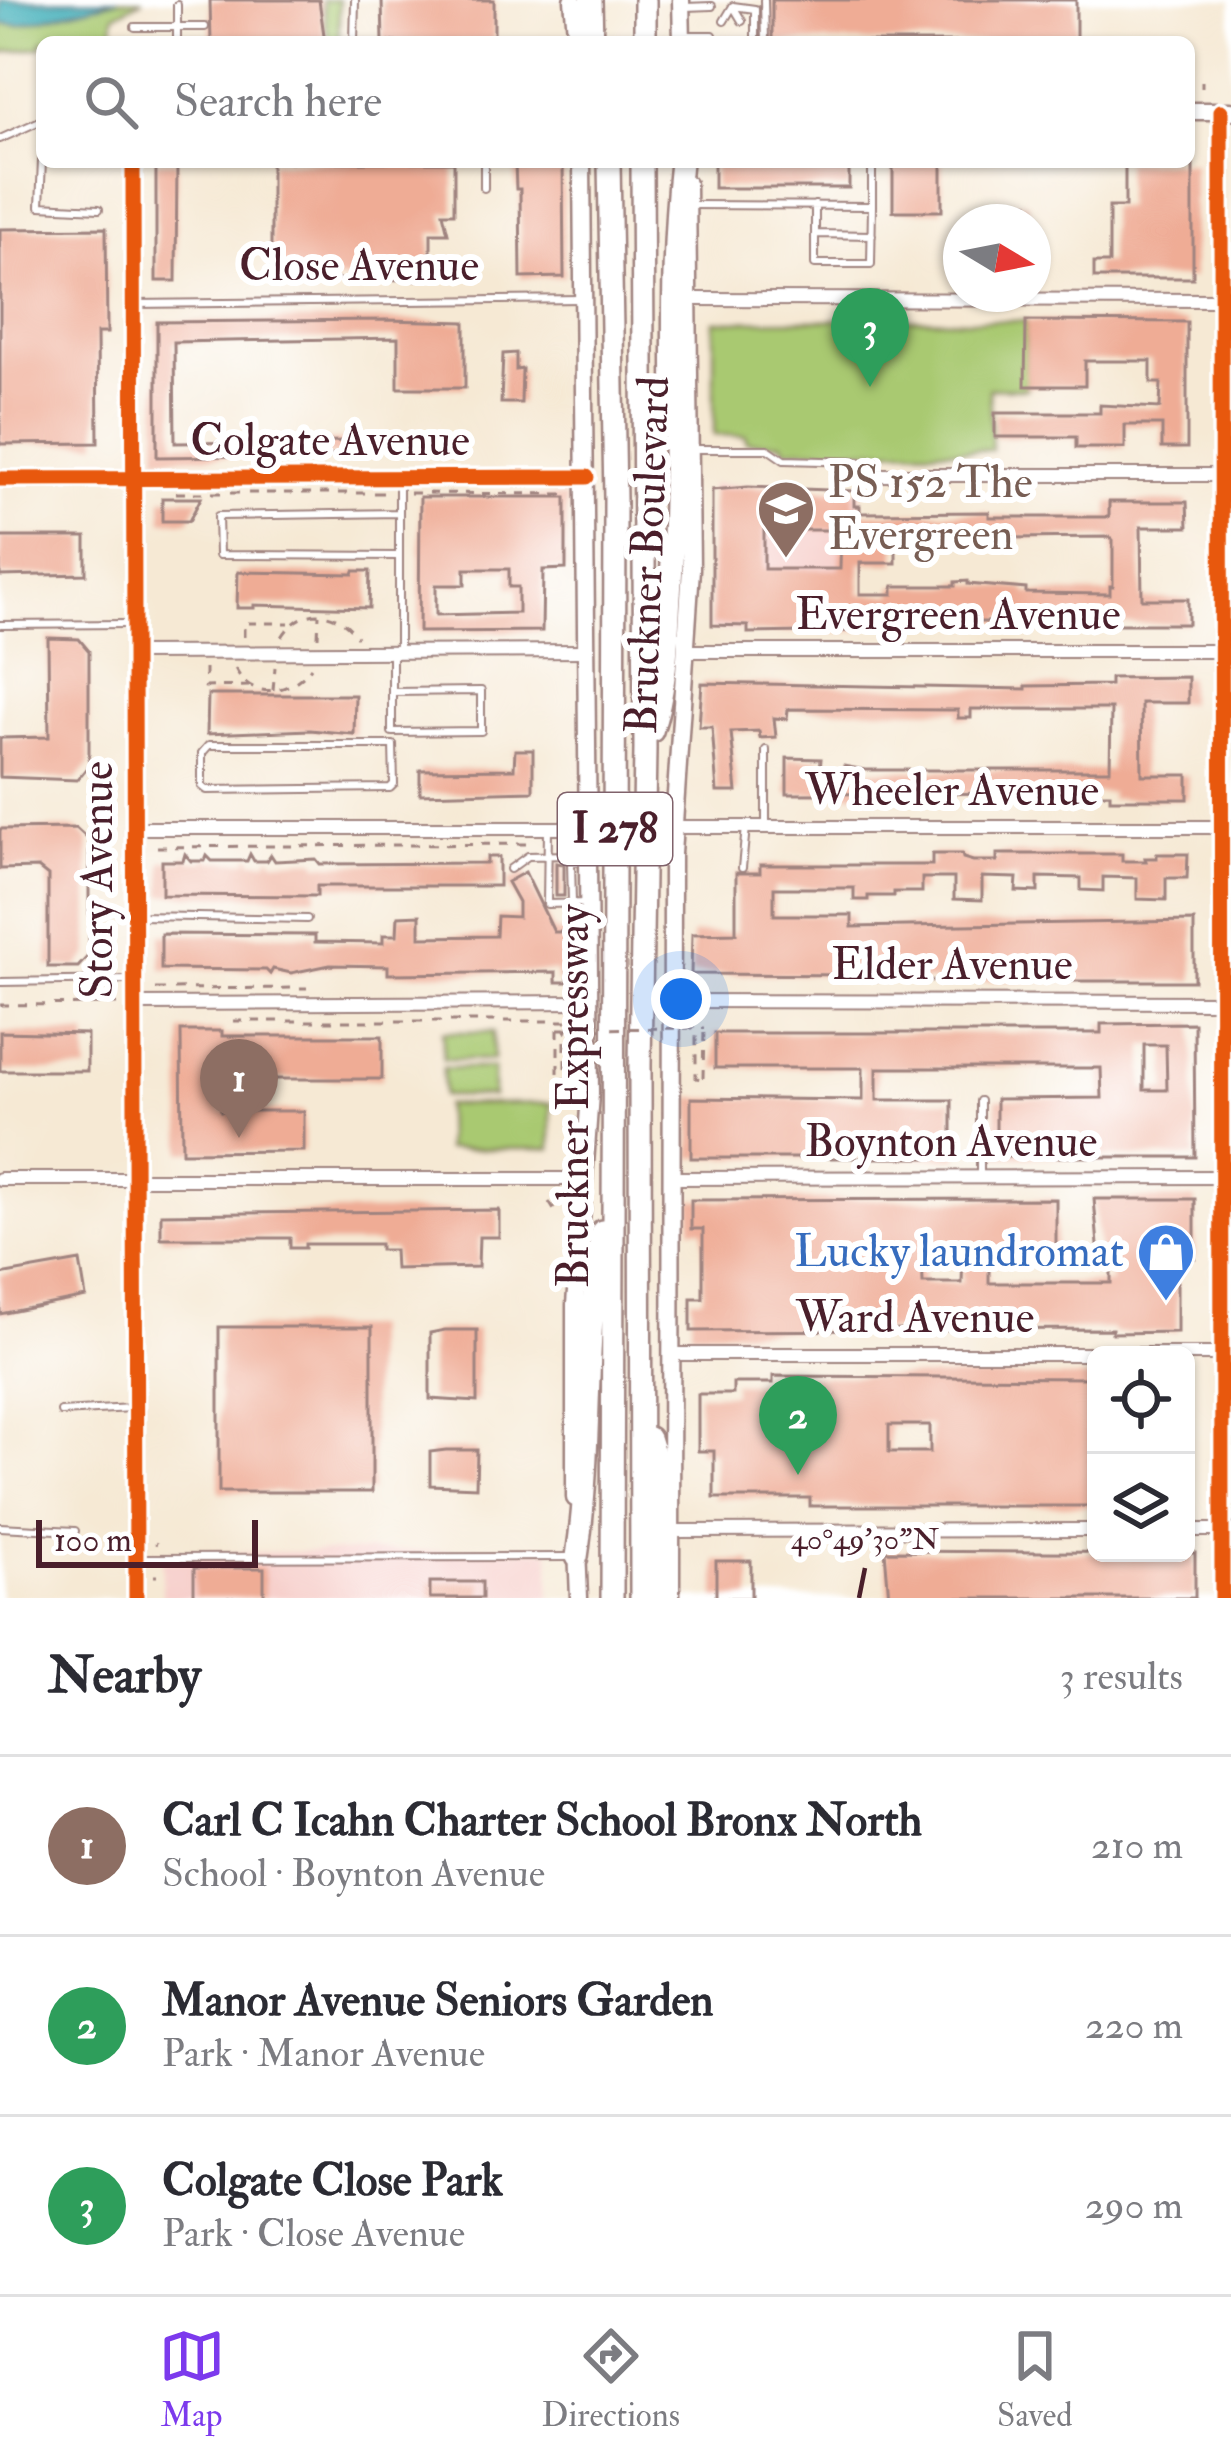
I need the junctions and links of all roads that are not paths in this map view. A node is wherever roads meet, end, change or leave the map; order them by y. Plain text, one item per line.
1 (355, 0) edge
2 (573, 0) edge
3 (591, 0) edge
4 (605, 0) edge
5 (645, 0) edge
6 (764, 0) edge
7 (681, 3) edge
8 (177, 5) dead end
9 (712, 6) dead end
10 (733, 6) junction
11 (135, 27) dead end
12 (177, 27) junction
13 (205, 27) dead end
14 (645, 35) edge
15 (712, 35) dead end
16 (177, 36) edge
17 (354, 36) edge
18 (593, 36) edge
19 (594, 36) edge
20 (594, 36) edge
21 (682, 36) edge
22 (704, 36) edge
23 (755, 36) edge
24 (765, 36) edge
25 (1195, 111) edge
26 (1226, 111) edge
27 (36, 123) edge
28 (0, 139) edge
29 (42, 168) edge
30 (133, 168) edge
31 (484, 168) edge
32 (582, 168) edge
33 (609, 168) edge
34 (642, 168) edge
35 (682, 168) edge
36 (684, 168) edge
37 (872, 168) edge
38 (484, 188) dead end
39 (688, 205) junction
40 (815, 206) junction
41 (872, 206) junction
42 (99, 209) dead end
43 (815, 234) junction
44 (872, 236) junction
45 (586, 299) junction
46 (690, 299) junction
47 (1226, 300) edge
48 (132, 304) junction
49 (690, 449) junction
50 (881, 475) joint
51 (1226, 475) edge
52 (133, 477) junction
53 (399, 477) junction
54 (587, 477) junction
55 (0, 479) edge
56 (399, 513) junction
57 (399, 556) junction
58 (133, 624) junction
59 (0, 625) edge
60 (685, 650) junction
61 (588, 651) junction
62 (1226, 651) edge
63 (396, 652) junction
64 (134, 653) junction
65 (392, 692) junction
66 (392, 732) junction
67 (392, 745) junction
68 (645, 749) junction
69 (766, 751) dead end
70 (672, 827) junction
71 (746, 827) junction
72 (766, 827) junction
73 (1226, 827) edge
74 (134, 828) junction
75 (548, 828) junction
76 (589, 828) junction
77 (548, 855) junction
78 (580, 862) junction
79 (742, 868) dead end
80 (510, 869) dead end
81 (580, 903) junction
82 (134, 916) junction
83 (307, 919) dead end
84 (134, 980) junction
85 (0, 982) edge
86 (672, 1001) junction
87 (590, 1002) junction
88 (1226, 1002) edge
89 (134, 1004) junction
90 (980, 1101) dead end
91 (614, 1160) junction
92 (670, 1178) junction
93 (980, 1178) junction
94 (1226, 1178) edge
95 (0, 1179) edge
96 (586, 1179) junction
97 (135, 1180) junction
98 (671, 1354) junction
99 (1226, 1354) edge
100 (135, 1408) junction
101 (61, 1412) dead end
102 (643, 1417) junction
103 (0, 1527) edge
104 (1087, 1530) edge
105 (1195, 1530) edge
106 (1226, 1530) edge
107 (75, 1531) dead end
108 (671, 1531) junction
109 (577, 1557) junction
110 (136, 1558) junction
111 (136, 1598) edge
112 (579, 1598) edge
113 (612, 1598) edge
114 (640, 1598) edge
115 (659, 1598) edge
116 (671, 1598) edge
117 (1222, 1598) edge

1 - 17 lane
2 - 18 main road
3 - 19 highway
4 - 20 highway
5 - 14 highway
6 - 24 lane
7 - 9 lane
7 - 21 main road
8 - 12 lane
10 - 10 lane
10 - 23 lane
11 - 12 lane
12 - 13 lane
12 - 16 lane
15 - 22 lane
25 - 26 main road
26 - 47 street
27 - 28 lane
29 - 42 lane
30 - 48 street, Story Avenue
31 - 38 lane
32 - 45 main road, Bruckner Boulevard
33 - 91 highway, Bruckner Expressway / I 278
34 - 68 highway, Bruckner Expressway / I 278
35 - 68 highway
36 - 39 main road, Bruckner Boulevard
37 - 41 lane
39 - 40 lane
39 - 46 main road, Bruckner Boulevard
40 - 41 lane
40 - 43 lane
41 - 44 lane
43 - 44 lane
43 - 44 lane
45 - 48 lane, Close Avenue
45 - 54 main road, Bruckner Boulevard
46 - 47 street
46 - 49 main road, Bruckner Boulevard
47 - 51 street
48 - 52 street, Story Avenue
49 - 50 lane
49 - 60 main road, Bruckner Boulevard
50 - 51 street
51 - 62 street
52 - 53 street, Colgate Avenue
52 - 55 street, Colgate Avenue
52 - 58 street, Story Avenue
53 - 54 street, Colgate Avenue
53 - 56 lane
54 - 61 main road, Bruckner Boulevard
56 - 57 lane
56 - 57 lane
57 - 63 lane
58 - 59 lane
58 - 64 street, Story Avenue
60 - 62 street, Evergreen Avenue
60 - 70 main road, Bruckner Boulevard
61 - 63 street
61 - 76 main road, Bruckner Boulevard
62 - 73 street
63 - 64 street
63 - 65 lane
64 - 74 street, Story Avenue
65 - 66 lane
65 - 66 lane
66 - 67 lane
67 - 67 lane
68 - 102 highway, Bruckner Expressway / I 278
69 - 72 lane
70 - 71 street, Wheeler Avenue
70 - 86 main road, Bruckner Boulevard
71 - 72 street, Wheeler Avenue
71 - 79 lane
72 - 73 street, Wheeler Avenue
73 - 88 street
74 - 75 street
74 - 82 street, Story Avenue
75 - 76 street
75 - 77 lane
76 - 78 main road, Bruckner Boulevard
77 - 78 lane
77 - 80 lane
77 - 81 lane
78 - 81 main road, Bruckner Boulevard
78 - 81 lane
81 - 87 main road, Bruckner Boulevard
82 - 83 lane
82 - 84 street, Story Avenue
84 - 85 lane
84 - 89 street, Story Avenue
86 - 88 street, Elder Avenue
86 - 92 main road, Bruckner Boulevard
87 - 89 street
87 - 96 main road, Bruckner Boulevard
88 - 94 street
89 - 97 street, Story Avenue
90 - 93 lane
91 - 109 highway
91 - 113 highway, Bruckner Expressway / I 278
92 - 93 street, Boynton Avenue
92 - 98 main road, Bruckner Boulevard
93 - 94 street, Boynton Avenue
94 - 99 street
95 - 97 street
96 - 97 street
96 - 109 main road, Bruckner Boulevard
97 - 100 street, Story Avenue
98 - 99 street, Ward Avenue
98 - 108 main road, Bruckner Boulevard
99 - 106 street
100 - 101 lane
100 - 110 street, Story Avenue
102 - 114 highway, Bruckner Expressway / I 278
102 - 115 highway
103 - 107 lane
104 - 108 street
105 - 106 street
106 - 117 street
108 - 116 main road, Bruckner Boulevard
109 - 110 lane
109 - 112 main road, Bruckner Boulevard
110 - 111 street, Story Avenue

